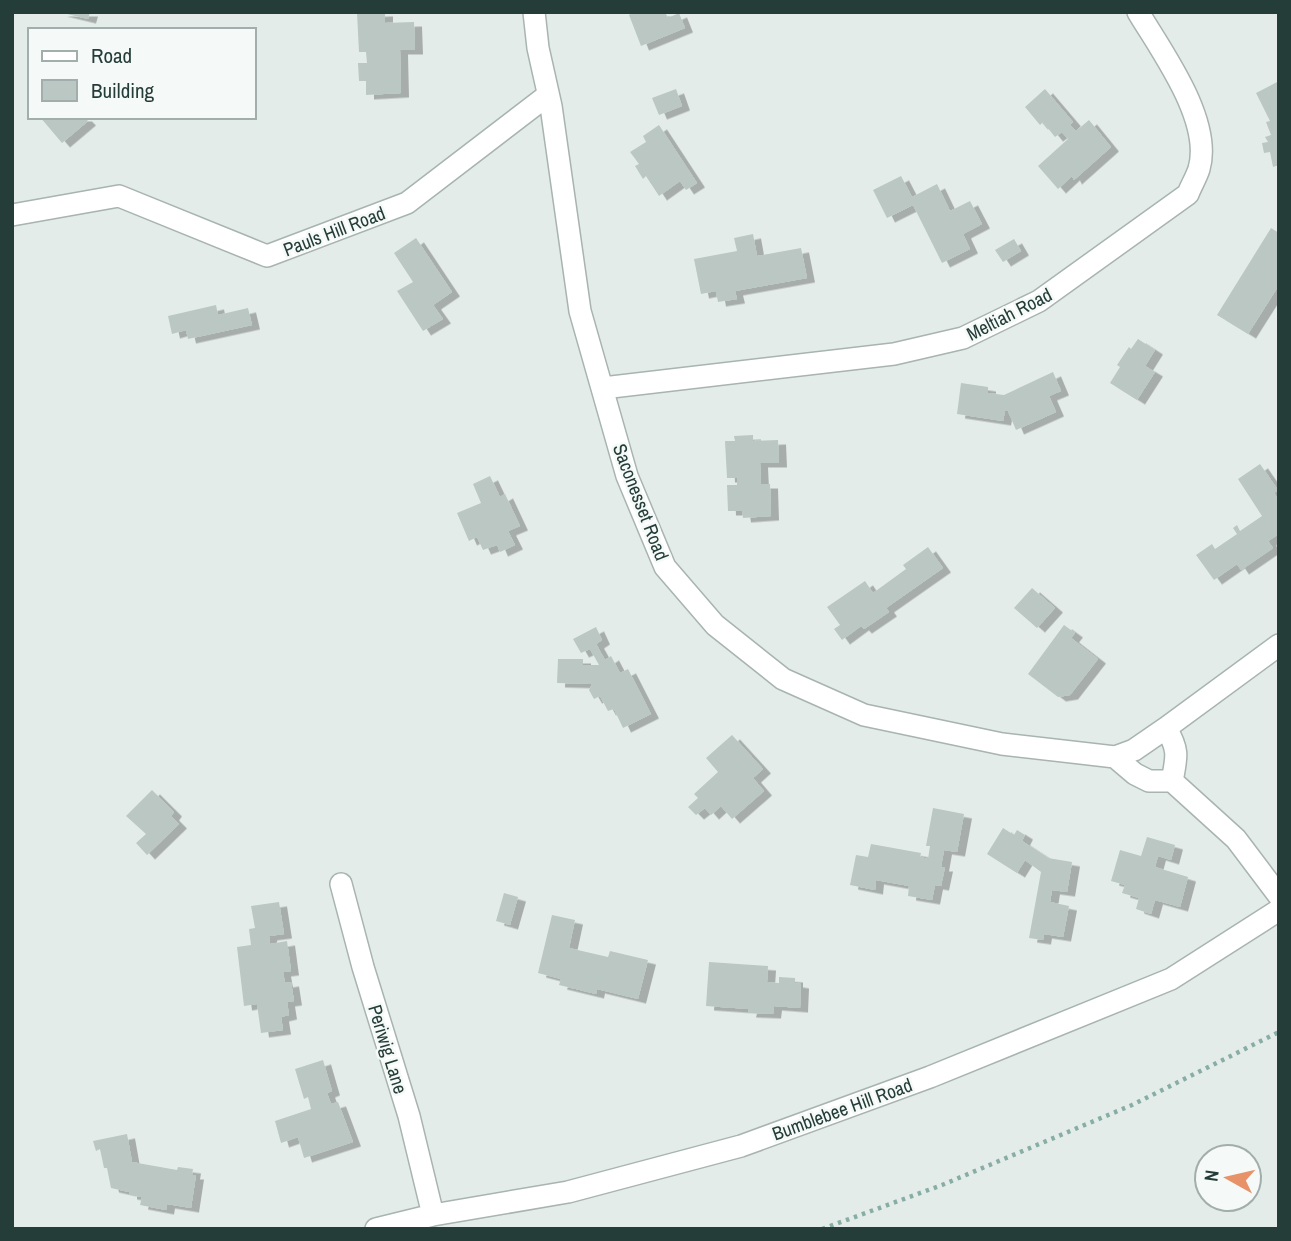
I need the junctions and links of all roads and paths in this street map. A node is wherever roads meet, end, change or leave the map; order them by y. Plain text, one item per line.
1 (534, 12) edge
2 (1138, 12) edge
3 (548, 94) junction
4 (12, 215) edge
5 (603, 388) junction
6 (1279, 645) edge
7 (1166, 728) junction
8 (1115, 757) junction
9 (1172, 781) junction
10 (341, 884) dead end
11 (1279, 896) edge
12 (1279, 910) edge
13 (1279, 1032) edge
14 (433, 1214) junction
15 (376, 1229) edge
16 (822, 1229) edge

1 - 3 street, Saconesset Road
2 - 5 street, Meltiah Road
3 - 4 street, Pauls Hill Road
3 - 5 street, Saconesset Road
5 - 8 street, Saconesset Road
6 - 7 street
7 - 8 street
7 - 9 street
8 - 9 street
9 - 11 street
10 - 14 street, Periwig Lane
12 - 14 street, Bumblebee Hill Road
13 - 16 path
14 - 15 street, Bumblebee Hill Road

